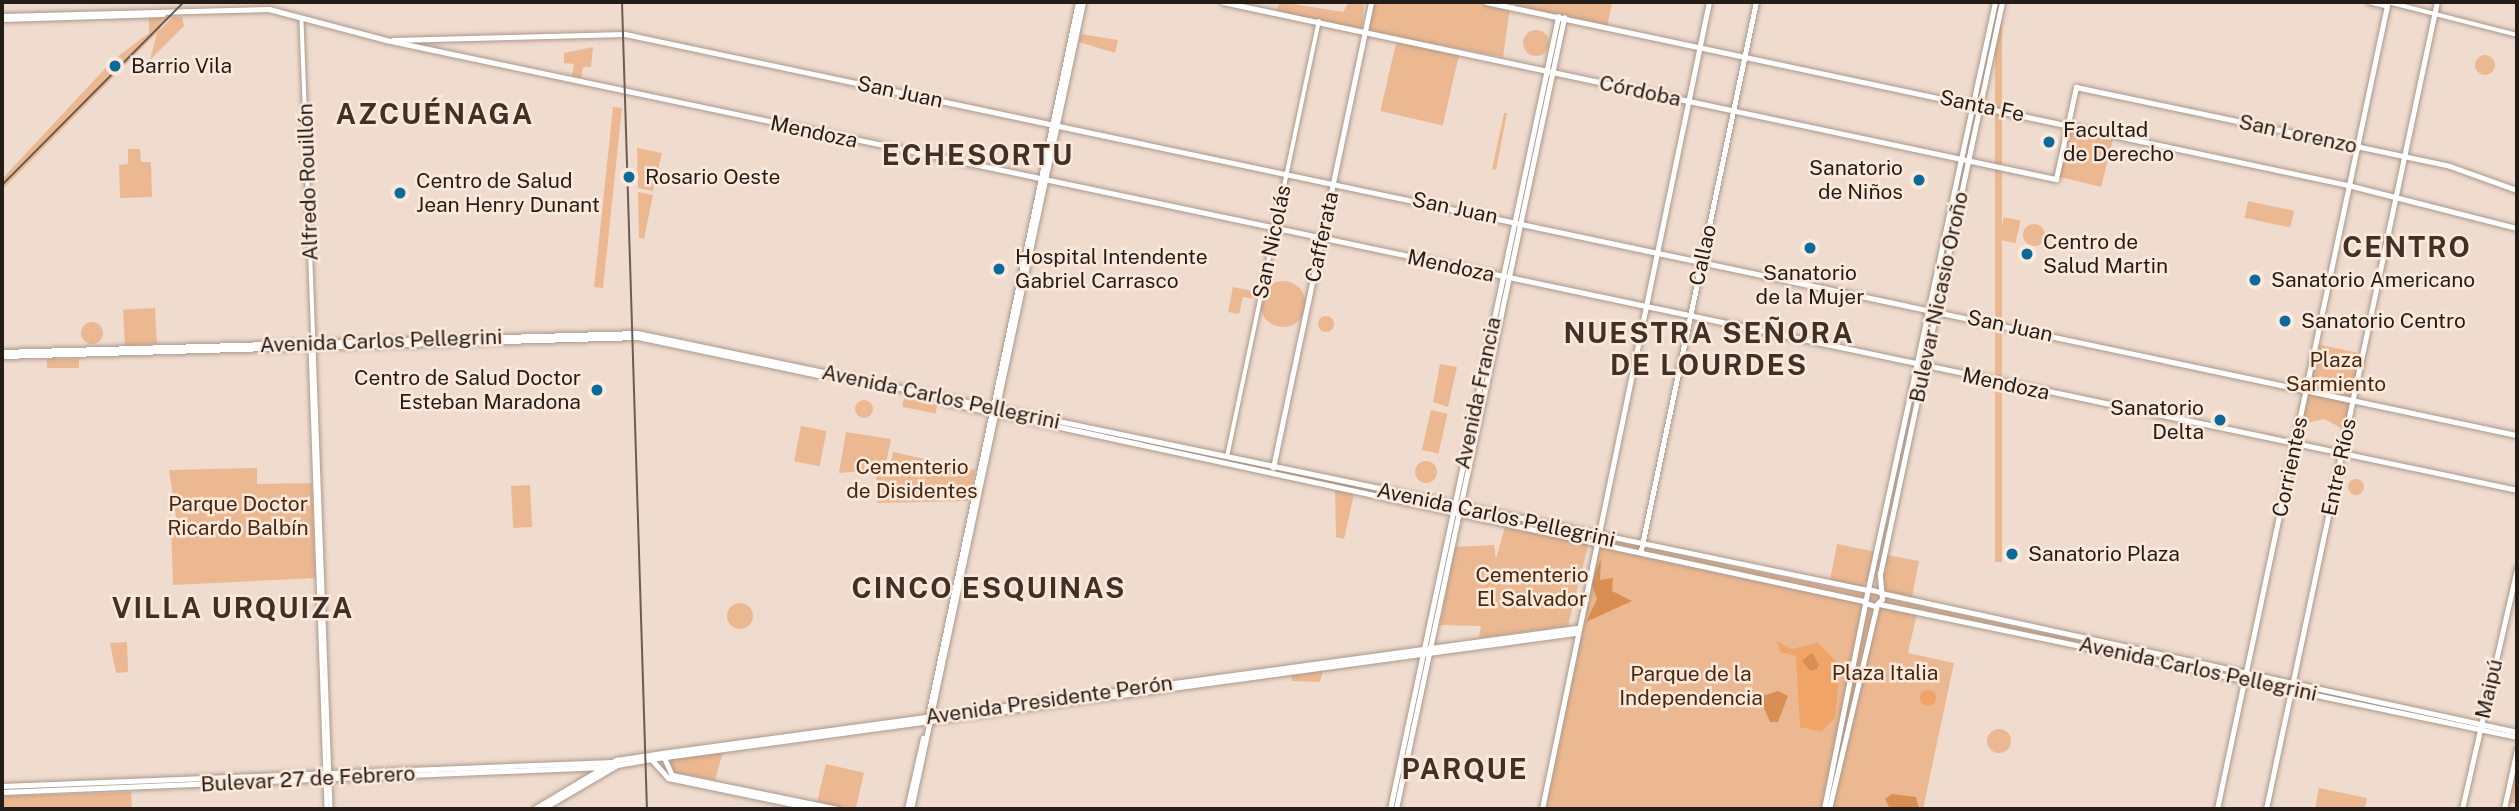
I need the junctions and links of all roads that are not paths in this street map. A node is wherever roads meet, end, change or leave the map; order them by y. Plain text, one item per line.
1 (1080, 2) edge
2 (1223, 2) edge
3 (1371, 2) edge
4 (1486, 2) edge
5 (1709, 2) edge
6 (1756, 2) edge
7 (1995, 2) edge
8 (2002, 2) edge
9 (2369, 2) edge
10 (2437, 2) edge
11 (2387, 4) edge
12 (2434, 16) junction
13 (2, 18) edge
14 (1561, 18) junction
15 (302, 21) junction
16 (1319, 22) junction
17 (1364, 32) junction
18 (2517, 36) edge
19 (386, 40) junction
20 (1699, 47) junction
21 (1745, 56) junction
22 (1550, 72) junction
23 (1688, 102) junction
24 (1976, 105) junction
25 (1733, 111) junction
26 (1056, 124) junction
27 (2068, 125) junction
28 (2356, 147) junction
29 (2404, 157) junction
30 (1965, 160) junction
31 (1287, 173) junction
32 (1044, 181) junction
33 (1333, 183) junction
34 (2348, 185) junction
35 (2517, 190) edge
36 (2396, 196) junction
37 (1518, 222) junction
38 (2517, 228) edge
39 (1275, 230) junction
40 (1321, 239) junction
41 (1656, 251) junction
42 (1702, 261) junction
43 (1503, 277) junction
44 (1510, 279) junction
45 (1644, 307) junction
46 (1930, 309) junction
47 (1937, 311) junction
48 (1690, 317) junction
49 (314, 345) junction
50 (2, 354) edge
51 (1918, 365) junction
52 (1925, 367) junction
53 (2306, 388) junction
54 (2354, 398) junction
55 (996, 411) junction
56 (2517, 435) edge
57 (2295, 444) junction
58 (2342, 453) junction
59 (1226, 460) junction
60 (1273, 470) junction
61 (2517, 489) edge
62 (1457, 509) junction
63 (1595, 538) junction
64 (1641, 548) junction
65 (2517, 568) edge
66 (1867, 589) junction
67 (1881, 593) junction
68 (1865, 602) junction
69 (1878, 604) junction
70 (1432, 625) junction
71 (1576, 630) junction
72 (1857, 649) junction
73 (1430, 650) junction
74 (1424, 651) junction
75 (1863, 656) junction
76 (2245, 677) junction
77 (2292, 687) junction
78 (929, 719) junction
79 (2480, 727) junction
80 (2517, 735) edge
81 (2517, 749) edge
82 (662, 756) junction
83 (651, 760) junction
84 (614, 764) junction
85 (584, 765) junction
86 (606, 766) junction
87 (328, 779) junction
88 (585, 782) junction
89 (2, 789) edge
90 (329, 809) edge
91 (534, 809) edge
92 (542, 809) edge
93 (816, 809) edge
94 (838, 809) edge
95 (909, 809) edge
96 (1390, 809) edge
97 (1396, 809) edge
98 (1542, 809) edge
99 (1826, 809) edge
100 (2217, 809) edge
101 (2266, 809) edge
102 (2462, 809) edge
103 (2504, 809) edge

1 - 26 main road
2 - 16 main road, Córdoba
3 - 17 main road, Cafferata
4 - 14 main road, Santa Fe
5 - 20 main road
6 - 21 main road, Callao
7 - 24 main road, Bulevar Nicasio Oroño
8 - 24 main road, Bulevar Nicasio Oroño
9 - 11 main road
10 - 12 main road, Entre Ríos
11 - 12 street
11 - 28 main road, Corrientes
12 - 18 street
12 - 29 main road, Entre Ríos
13 - 15 main road
14 - 20 main road, Santa Fe
14 - 22 main road, Avenida Francia
15 - 19 main road
15 - 49 street, Alfredo Rouillón
16 - 17 main road, Córdoba
16 - 31 street, San Nicolás
17 - 22 main road, Córdoba
17 - 33 main road, Cafferata
19 - 26 main road, San Juan
19 - 32 main road, Mendoza
20 - 21 main road, Santa Fe
20 - 23 main road
21 - 24 main road, Santa Fe
21 - 25 main road, Callao
22 - 23 main road, Córdoba
22 - 37 main road, Avenida Francia
23 - 25 main road, Córdoba
23 - 41 main road
24 - 27 main road, Santa Fe
24 - 30 main road, Bulevar Nicasio Oroño
25 - 30 main road, Córdoba
25 - 42 main road, Callao
26 - 31 main road, San Juan
26 - 32 main road
27 - 28 main road, San Lorenzo
27 - 30 main road, Córdoba
27 - 34 main road, Santa Fe
28 - 29 main road, San Lorenzo
28 - 34 main road, Corrientes
29 - 35 main road, San Lorenzo
29 - 36 main road, Entre Ríos
30 - 46 main road, Bulevar Nicasio Oroño
30 - 47 main road, Bulevar Nicasio Oroño
31 - 33 main road, San Juan
31 - 39 street, San Nicolás
32 - 39 main road, Mendoza
32 - 55 main road
33 - 37 main road, San Juan
33 - 40 main road, Cafferata
34 - 36 main road, Santa Fe
34 - 53 main road, Corrientes
36 - 38 main road, Santa Fe
36 - 54 main road, Entre Ríos
37 - 41 main road, San Juan
37 - 43 main road, Avenida Francia
37 - 44 main road, Avenida Francia
39 - 40 main road, Mendoza
39 - 59 street, San Nicolás
40 - 43 main road, Mendoza
40 - 60 main road, Cafferata
41 - 42 main road, San Juan
41 - 45 main road
42 - 46 main road, San Juan
42 - 48 main road, Callao
43 - 44 main road, Mendoza
43 - 62 main road, Avenida Francia
44 - 45 main road, Mendoza
44 - 62 main road, Avenida Francia
45 - 48 main road, Mendoza
45 - 63 main road
46 - 47 main road, San Juan
46 - 51 main road, Bulevar Nicasio Oroño
47 - 52 main road, Bulevar Nicasio Oroño
47 - 53 main road, San Juan
48 - 51 main road, Mendoza
48 - 64 main road, Callao
49 - 50 main road, Avenida Carlos Pellegrini
49 - 55 main road, Avenida Carlos Pellegrini
49 - 87 street, Alfredo Rouillón
51 - 52 main road, Mendoza
51 - 66 main road, Bulevar Nicasio Oroño
52 - 57 main road, Mendoza
52 - 67 main road, Bulevar Nicasio Oroño
53 - 54 main road, San Juan
53 - 57 main road, Corrientes
54 - 56 main road, San Juan
54 - 58 main road, Entre Ríos
55 - 59 main road, Avenida Carlos Pellegrini
55 - 78 main road
57 - 58 main road, Mendoza
57 - 76 main road, Corrientes
58 - 61 main road, Mendoza
58 - 77 main road, Entre Ríos
59 - 60 main road, Avenida Carlos Pellegrini
60 - 62 main road, Avenida Carlos Pellegrini
62 - 63 main road, Avenida Carlos Pellegrini
62 - 70 main road, Avenida Francia
63 - 64 main road, Avenida Carlos Pellegrini
63 - 71 main road
64 - 66 main road, Avenida Carlos Pellegrini
64 - 68 main road, Avenida Carlos Pellegrini
65 - 79 main road, Maipú
66 - 67 main road, Avenida Carlos Pellegrini
66 - 68 main road, Bulevar Nicasio Oroño
67 - 69 main road, Bulevar Nicasio Oroño
67 - 76 main road, Avenida Carlos Pellegrini
68 - 69 main road, Avenida Carlos Pellegrini
68 - 72 main road
69 - 75 main road
69 - 76 main road, Avenida Carlos Pellegrini
70 - 73 main road, Avenida Francia
70 - 74 main road, Avenida Francia
71 - 73 main road, Avenida Presidente Perón
71 - 98 main road
72 - 75 main road
72 - 99 main road
73 - 74 main road, Avenida Presidente Perón
73 - 97 main road, Avenida Francia
74 - 78 main road, Avenida Presidente Perón
74 - 96 main road, Avenida Francia
75 - 99 main road
76 - 77 main road, Avenida Carlos Pellegrini
76 - 100 main road, Corrientes
77 - 79 main road, Avenida Carlos Pellegrini
77 - 101 main road, Entre Ríos
78 - 82 main road, Avenida Presidente Perón
78 - 95 main road
79 - 80 main road, Avenida Carlos Pellegrini
79 - 102 main road, Maipú
81 - 103 main road
82 - 83 main road, Avenida Presidente Perón
82 - 84 main road, Avenida Presidente Perón
82 - 94 main road
83 - 84 main road, Avenida Presidente Perón
83 - 93 main road
84 - 85 main road, Bulevar 27 de Febrero
84 - 86 main road, Avenida Presidente Perón
84 - 88 main road, Avenida Presidente Perón
85 - 86 main road, Bulevar 27 de Febrero
85 - 87 main road, Bulevar 27 de Febrero
85 - 88 main road
86 - 88 main road, Avenida Presidente Perón
87 - 89 main road, Bulevar 27 de Febrero
87 - 90 street, Alfredo Rouillón
88 - 91 main road, Avenida Presidente Perón
88 - 92 main road, Avenida Presidente Perón

